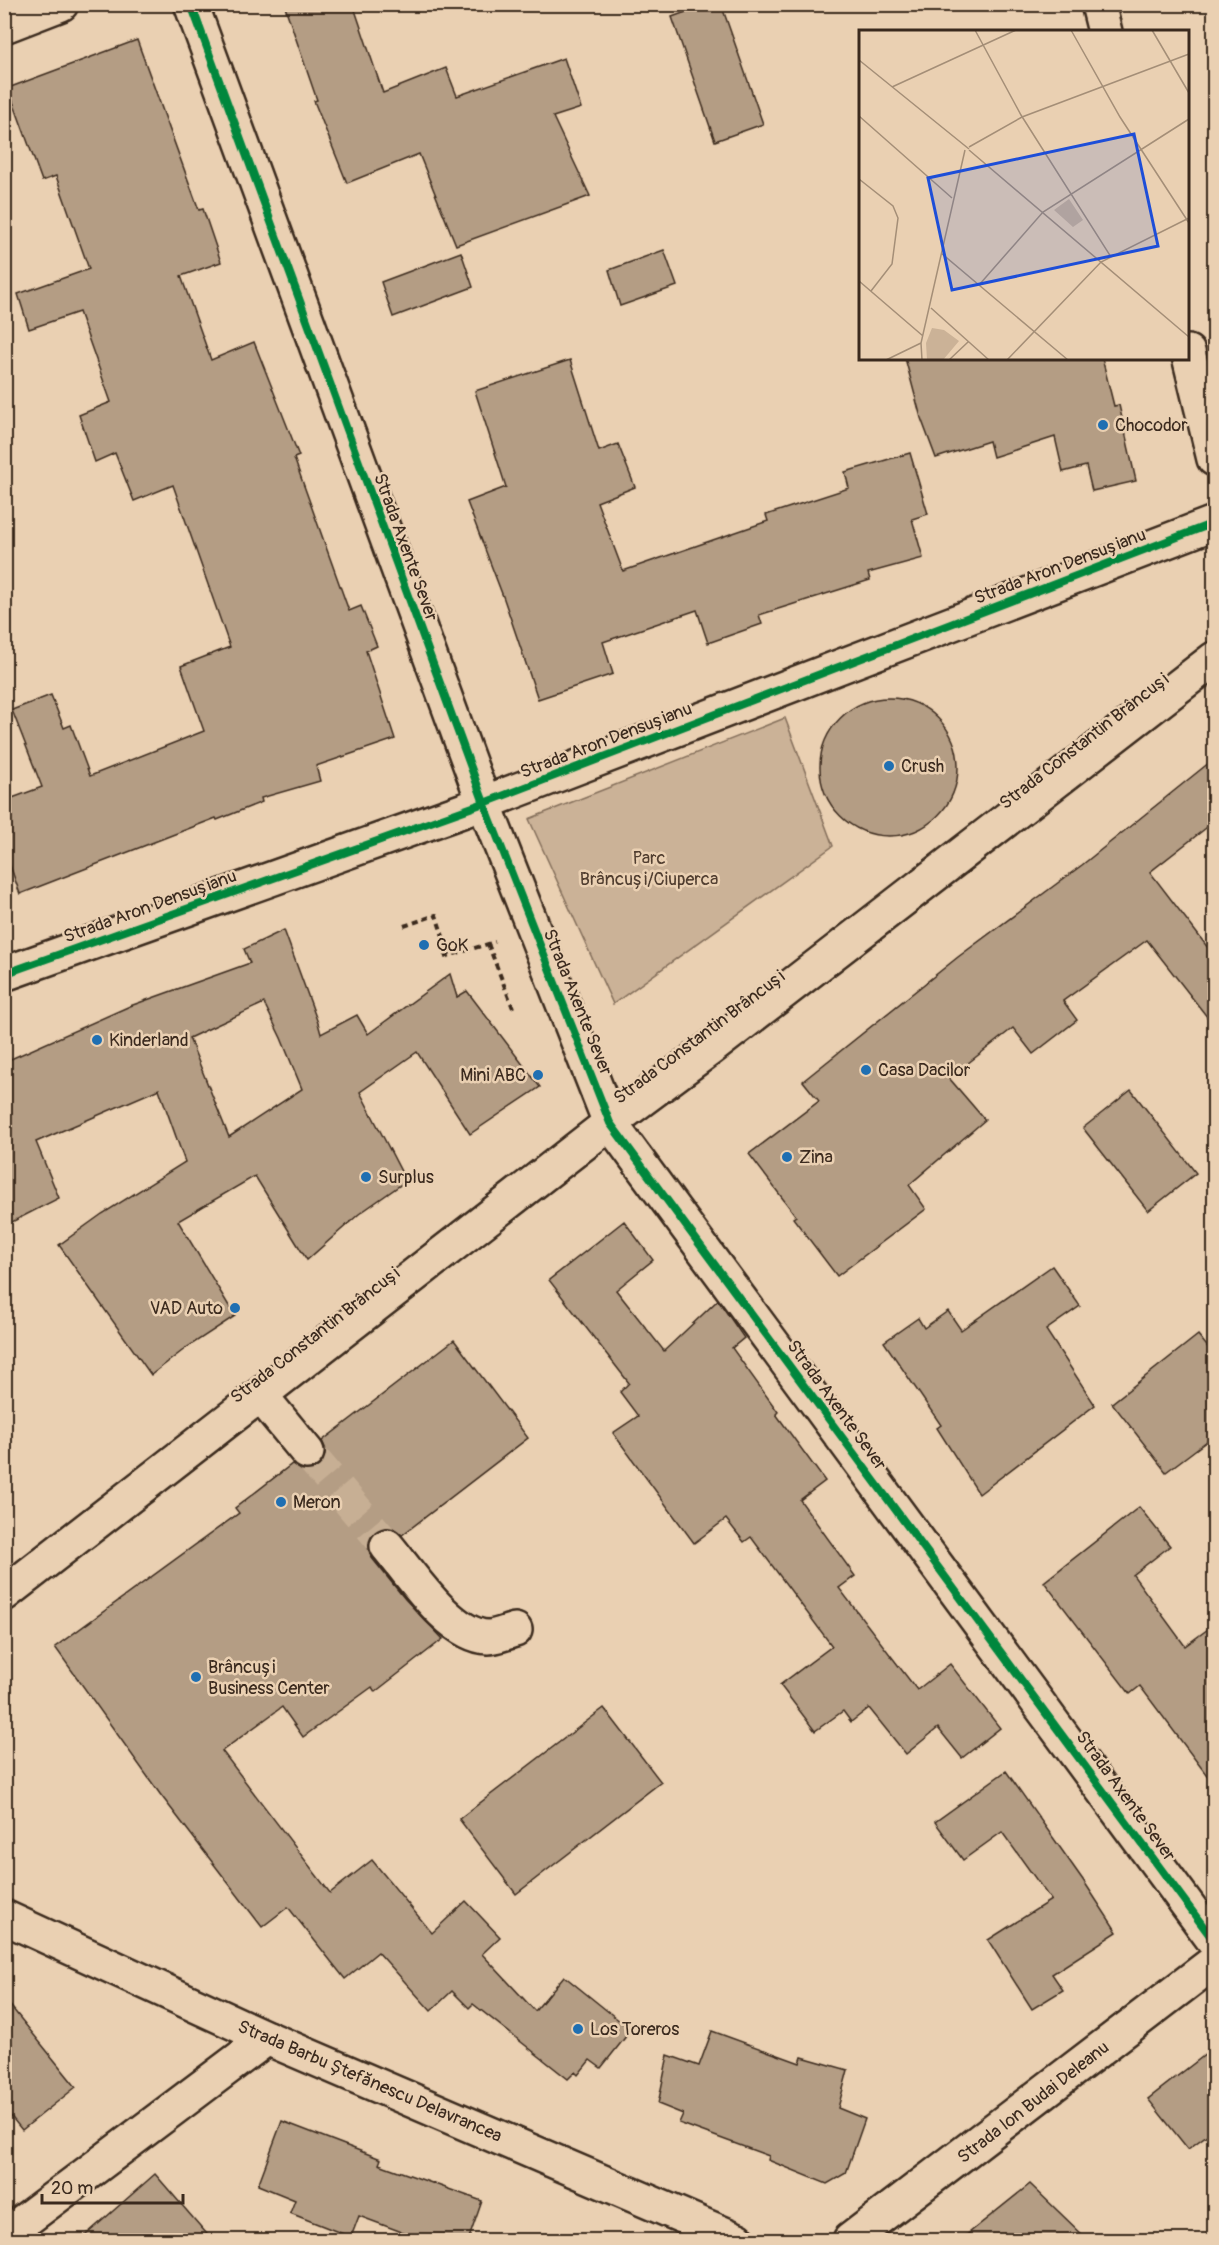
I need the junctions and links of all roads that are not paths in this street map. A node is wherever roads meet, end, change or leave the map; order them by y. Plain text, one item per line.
1 (61, 4) edge
2 (191, 4) edge
3 (1098, 4) edge
4 (4, 26) edge
5 (1104, 30) edge
6 (1189, 356) edge
7 (1215, 459) edge
8 (1215, 523) edge
9 (1215, 659) edge
10 (484, 803) junction
11 (4, 974) edge
12 (610, 1123) junction
13 (261, 1396) junction
14 (307, 1452) tunnel mouth
15 (387, 1546) tunnel mouth
16 (4, 1594) edge
17 (515, 1630) dead end
18 (4, 1917) edge
19 (1215, 1941) edge
20 (1215, 1962) edge
21 (267, 2038) junction
22 (4, 2236) edge
23 (738, 2241) edge
24 (850, 2241) edge

1 - 4 street
2 - 10 street, Strada Axente Sever
3 - 5 street
6 - 7 street
8 - 10 street, Strada Aron Densușianu
9 - 12 street, Strada Constantin Brâncuși
10 - 11 street, Strada Aron Densușianu
10 - 12 street, Strada Axente Sever
12 - 13 street, Strada Constantin Brâncuși
12 - 19 street, Strada Axente Sever
13 - 14 street
13 - 16 street, Strada Constantin Brâncuși
15 - 17 street
18 - 21 street, Strada Barbu Ștefănescu Delavrancea
20 - 24 street, Strada Ion Budai Deleanu
21 - 22 street
21 - 23 street, Strada Barbu Ștefănescu Delavrancea

